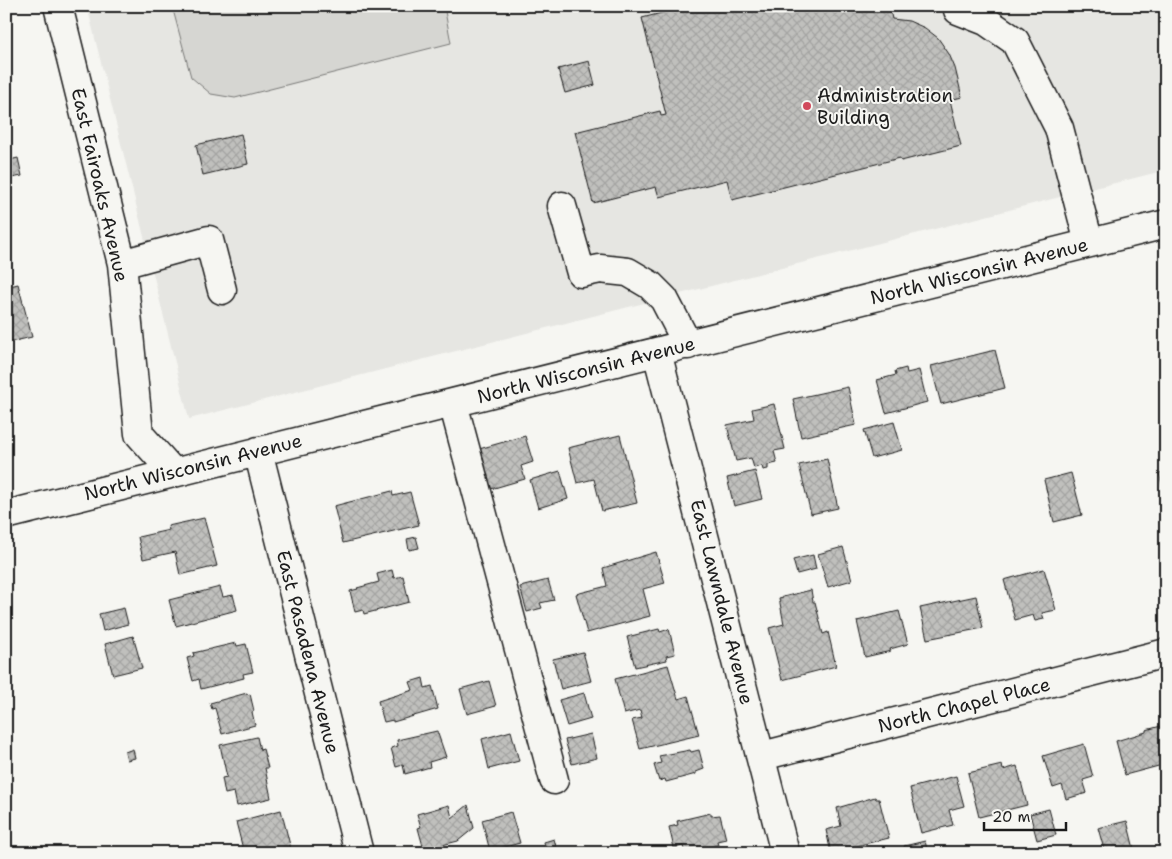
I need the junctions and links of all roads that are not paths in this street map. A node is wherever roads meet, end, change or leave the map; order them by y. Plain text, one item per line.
1 (58, 6) edge
2 (958, 10) dead end
3 (562, 206) dead end
4 (1166, 224) edge
5 (1089, 243) junction
6 (122, 264) junction
7 (222, 290) dead end
8 (688, 345) junction
9 (657, 352) junction
10 (453, 402) junction
11 (258, 451) junction
12 (173, 472) junction
13 (6, 515) edge
14 (1166, 654) edge
15 (762, 756) junction
16 (554, 780) dead end
17 (359, 853) edge
18 (785, 853) edge

1 - 6 street, East Fairoaks Avenue
2 - 5 street
3 - 8 street
4 - 5 street, North Wisconsin Avenue
5 - 8 street, North Wisconsin Avenue
6 - 7 street
6 - 12 street, East Fairoaks Avenue
8 - 9 street, North Wisconsin Avenue
9 - 10 street, North Wisconsin Avenue
9 - 15 street, East Lawndale Avenue
10 - 11 street, North Wisconsin Avenue
10 - 16 street
11 - 12 street, North Wisconsin Avenue
11 - 17 street, East Pasadena Avenue
12 - 13 street, North Wisconsin Avenue
14 - 15 street, North Chapel Place
15 - 18 street, East Lawndale Avenue

